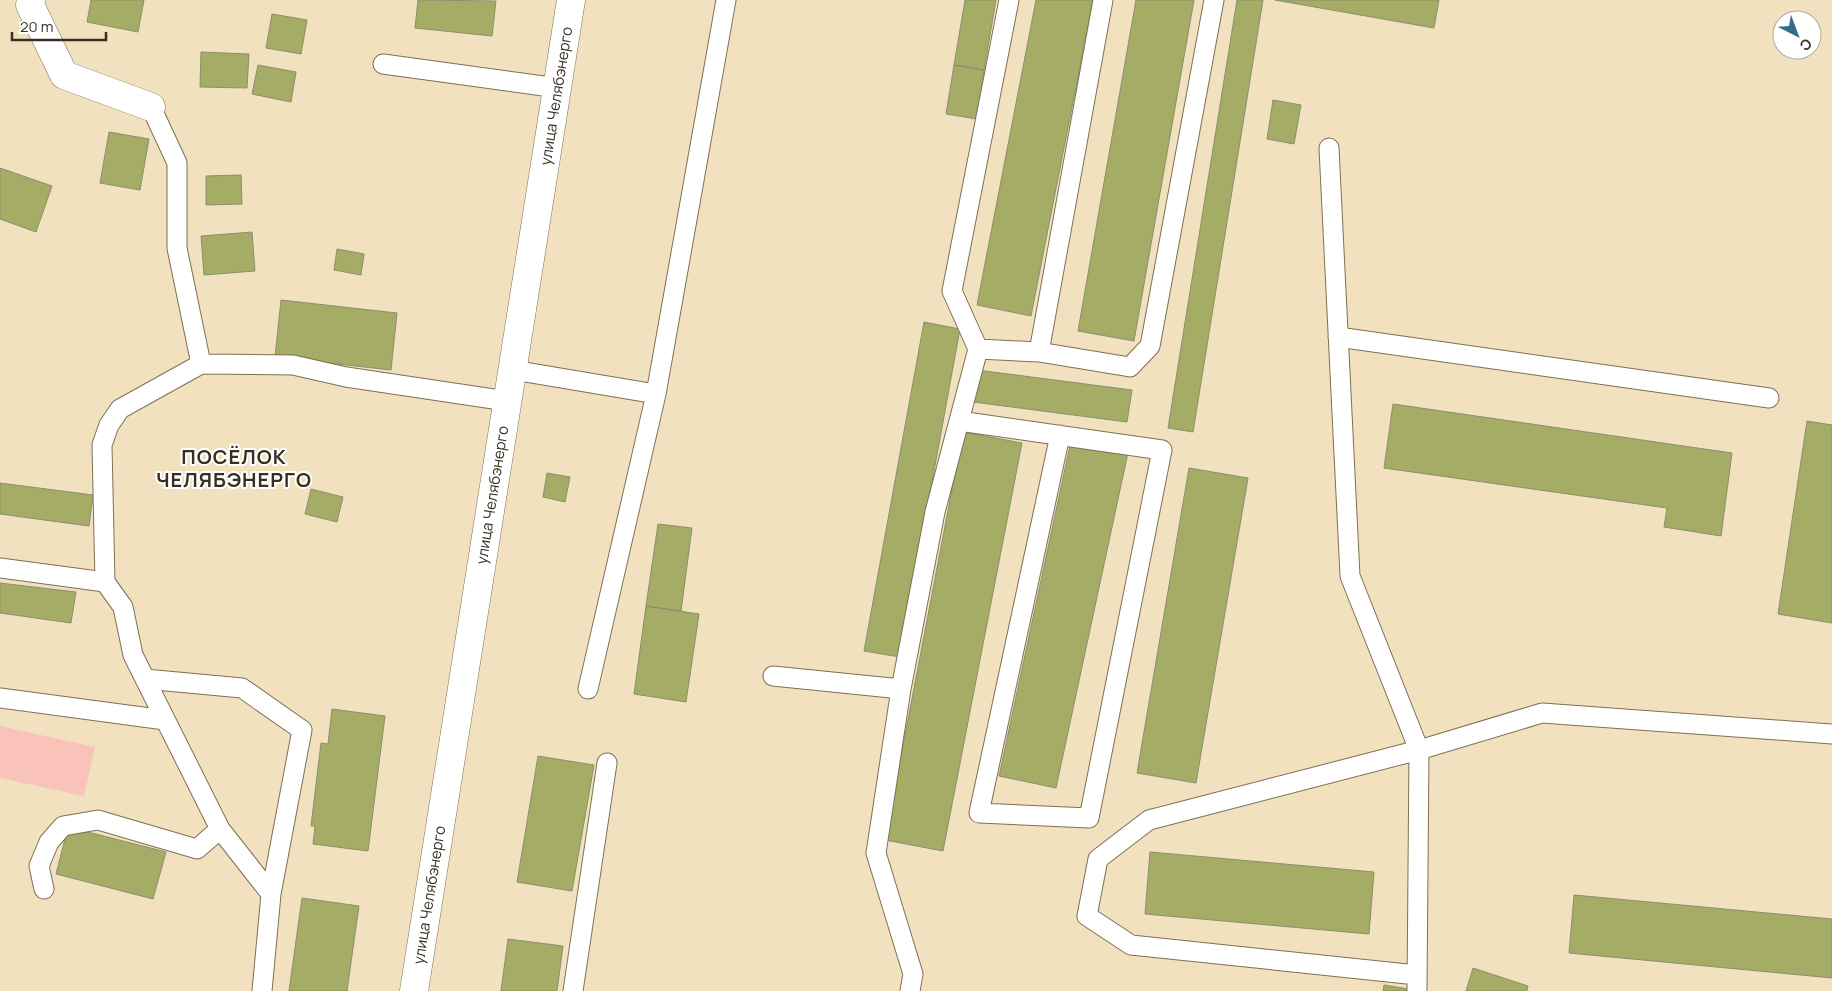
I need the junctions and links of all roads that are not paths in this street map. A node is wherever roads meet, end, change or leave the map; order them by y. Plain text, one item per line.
1 (31, 0) edge
2 (571, 0) edge
3 (726, 0) edge
4 (1008, 0) edge
5 (1103, 0) edge
6 (1214, 0) edge
7 (383, 64) dead end
8 (558, 88) junction
9 (151, 107) joint
10 (1329, 148) dead end
11 (1338, 337) junction
12 (978, 349) junction
13 (1038, 352) junction
14 (201, 364) junction
15 (513, 370) junction
16 (656, 394) junction
17 (1769, 398) dead end
18 (507, 402) junction
19 (959, 421) junction
20 (1060, 435) junction
21 (0, 568) edge
22 (105, 582) junction
23 (773, 676) dead end
24 (145, 679) junction
25 (588, 689) dead end
26 (901, 689) junction
27 (0, 698) edge
28 (165, 720) junction
29 (1832, 734) edge
30 (1418, 750) junction
31 (606, 763) dead end
32 (220, 829) junction
33 (44, 889) dead end
34 (270, 894) junction
35 (1417, 983) edge
36 (262, 991) edge
37 (414, 991) edge
38 (574, 991) edge
39 (910, 991) edge

1 - 9 street
2 - 8 street, улица Челябэнерго
3 - 16 lane
4 - 12 lane
5 - 13 lane
6 - 13 lane
7 - 8 lane
8 - 15 street, улица Челябэнерго
9 - 14 lane
10 - 11 lane
11 - 17 lane
11 - 30 lane
12 - 13 lane
12 - 19 lane
14 - 18 lane
14 - 22 lane
15 - 16 lane
15 - 18 street, улица Челябэнерго
16 - 25 lane
18 - 37 street, улица Челябэнерго
19 - 20 lane
19 - 26 lane
20 - 20 lane
21 - 22 lane
22 - 24 lane
23 - 26 lane
24 - 28 lane
24 - 34 lane
26 - 39 lane
27 - 28 lane
28 - 32 lane
29 - 30 lane
30 - 35 lane
30 - 35 lane
31 - 38 lane
32 - 33 lane
32 - 34 lane
34 - 36 lane

